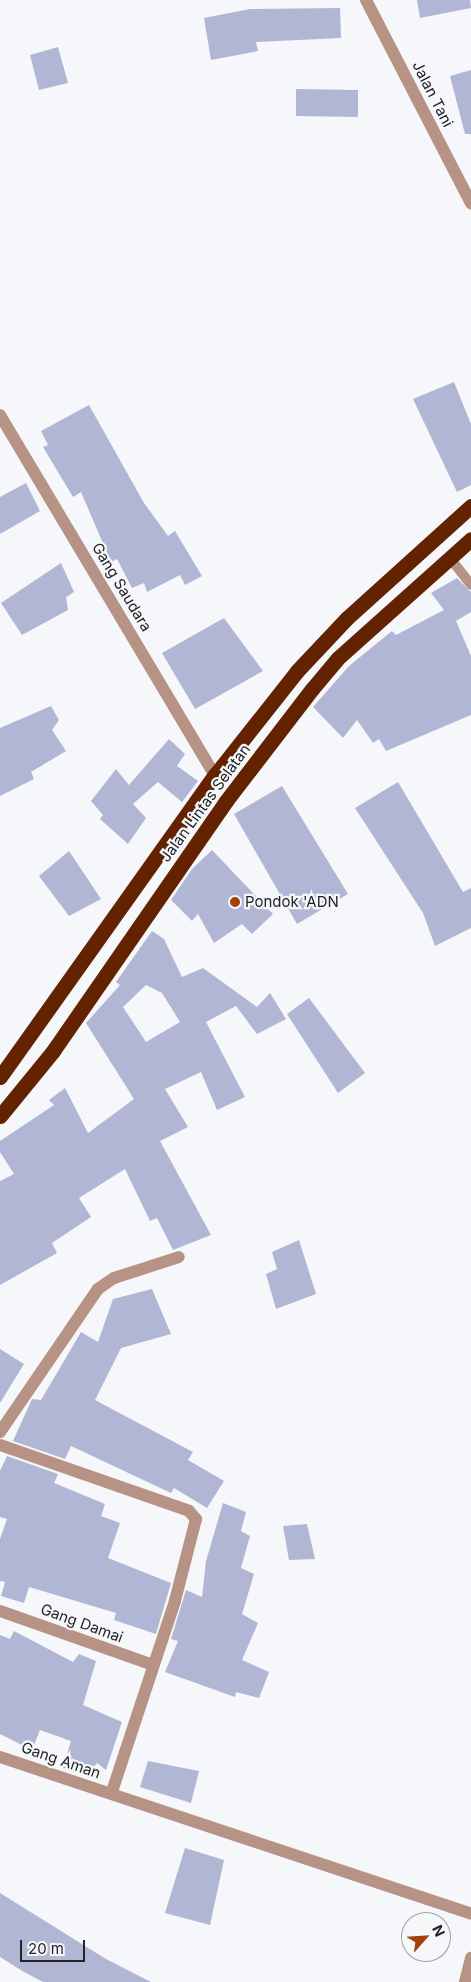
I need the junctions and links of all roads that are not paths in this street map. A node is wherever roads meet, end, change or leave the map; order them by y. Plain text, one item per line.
1 (366, 0) edge
2 (471, 203) edge
3 (0, 415) edge
4 (471, 506) edge
5 (471, 539) edge
6 (450, 558) junction
7 (471, 585) edge
8 (215, 775) junction
9 (91, 955) junction
10 (110, 970) junction
11 (0, 1077) edge
12 (0, 1116) edge
13 (179, 1257) dead end
14 (0, 1432) edge
15 (0, 1445) edge
16 (0, 1610) edge
17 (153, 1665) junction
18 (0, 1757) edge
19 (111, 1794) junction
20 (471, 1914) edge
21 (471, 1958) edge
22 (465, 1982) edge

1 - 2 street, Jalan Tani
3 - 8 street, Gang Saudara
4 - 8 highway, Jalan Lintas Selatan
5 - 6 highway, Jalan Lintas Selatan
6 - 7 lane
6 - 10 highway, Jalan Lintas Selatan
8 - 9 highway, Jalan Lintas Selatan
9 - 10 highway
9 - 11 highway, Jalan Lintas Selatan
10 - 12 highway, Jalan Lintas Selatan
13 - 14 street
15 - 17 street
16 - 17 street, Gang Damai
17 - 19 street
18 - 19 street, Gang Aman
19 - 20 street, Gang Aman
21 - 22 street

